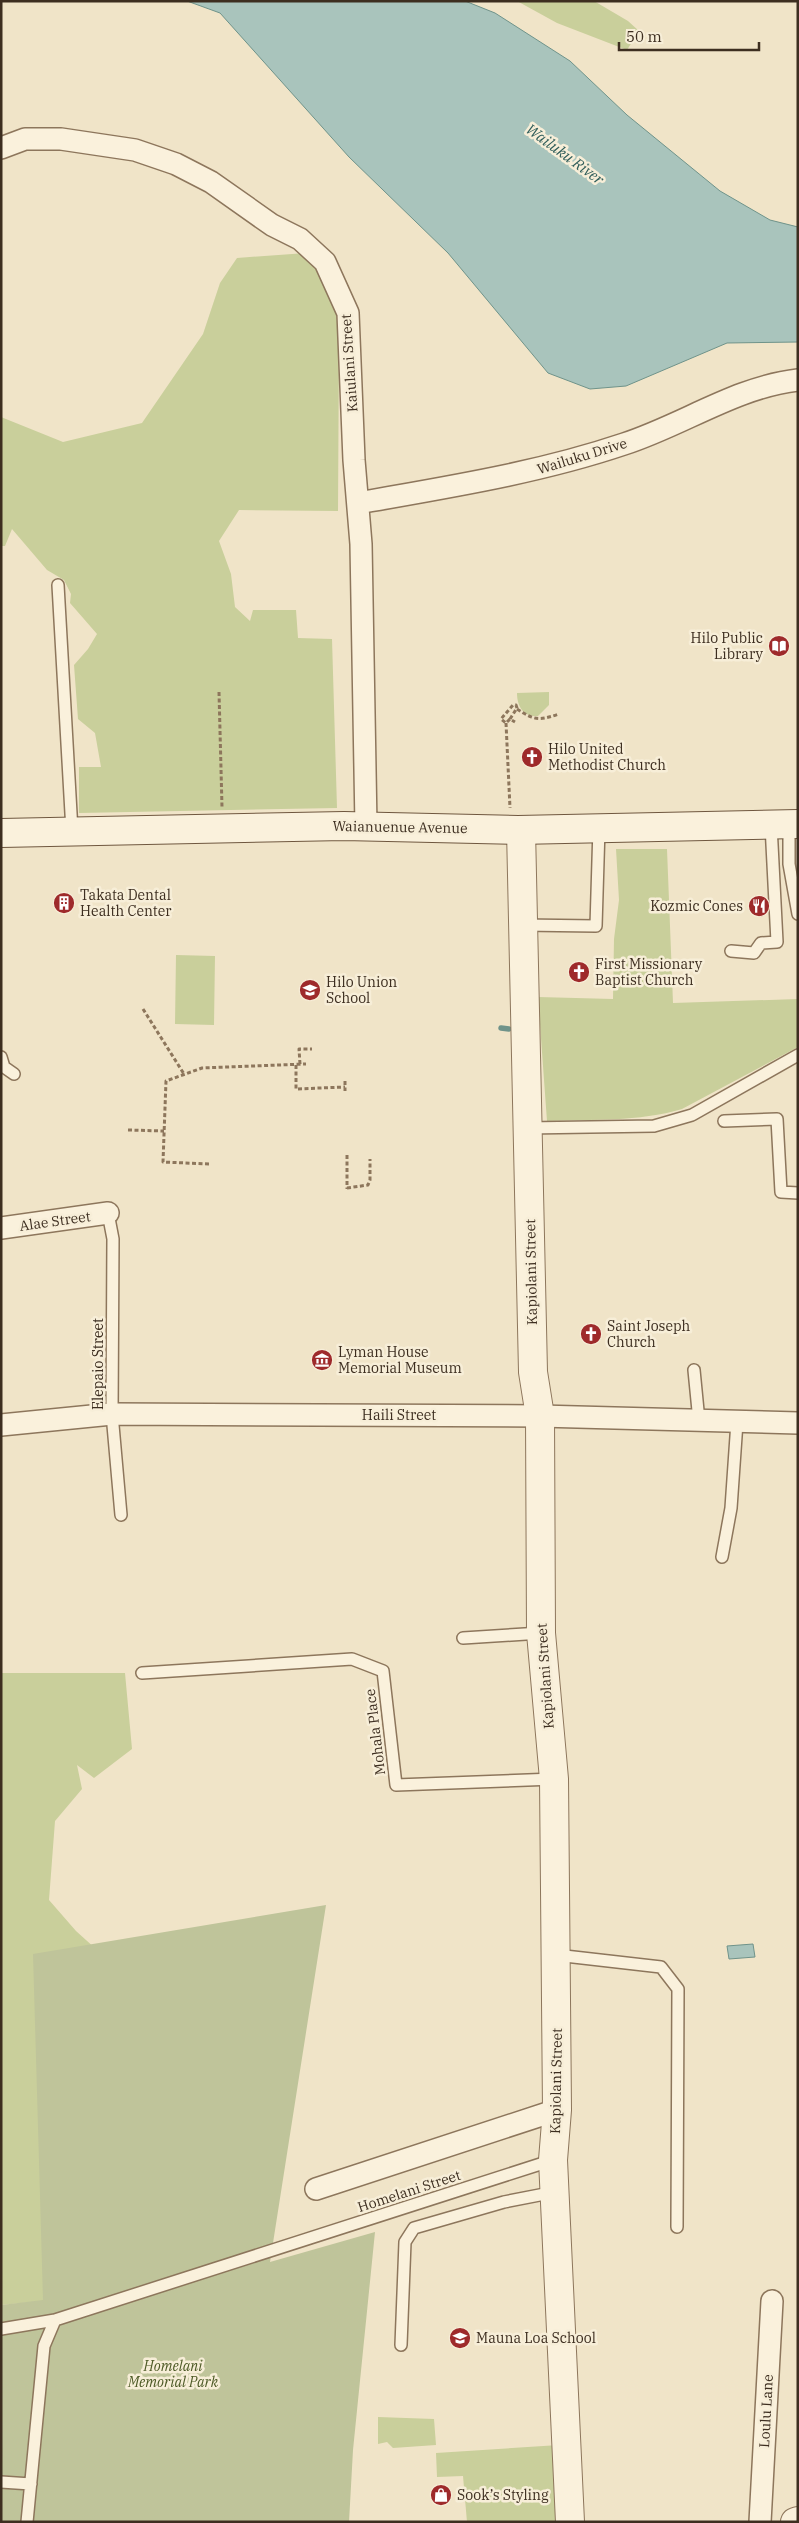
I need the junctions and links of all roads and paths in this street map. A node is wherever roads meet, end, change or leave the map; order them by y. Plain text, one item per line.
1 (1, 148) edge
2 (798, 380) edge
3 (358, 503) junction
4 (58, 585) dead end
5 (219, 692) dead end
6 (517, 709) junction
7 (558, 714) dead end
8 (510, 719) junction
9 (514, 722) dead end
10 (506, 723) junction
11 (222, 812) dead end
12 (516, 821) junction
13 (786, 824) edge
14 (366, 826) junction
15 (599, 828) junction
16 (1, 833) edge
17 (73, 833) junction
18 (798, 914) edge
19 (522, 925) junction
20 (731, 951) dead end
21 (143, 1009) dead end
22 (312, 1048) dead end
23 (798, 1055) edge
24 (1, 1057) edge
25 (306, 1064) dead end
26 (298, 1065) junction
27 (14, 1074) dead end
28 (184, 1074) junction
29 (345, 1081) dead end
30 (724, 1121) dead end
31 (527, 1128) junction
32 (128, 1130) dead end
33 (164, 1131) junction
34 (347, 1154) dead end
35 (370, 1159) dead end
36 (210, 1164) dead end
37 (798, 1193) edge
38 (108, 1213) joint
39 (1, 1228) edge
40 (694, 1370) dead end
41 (112, 1414) junction
42 (540, 1416) junction
43 (698, 1421) junction
44 (737, 1422) junction
45 (798, 1423) edge
46 (1, 1425) edge
47 (121, 1515) dead end
48 (722, 1558) dead end
49 (541, 1633) junction
50 (463, 1638) dead end
51 (142, 1673) dead end
52 (554, 1779) junction
53 (556, 1955) junction
54 (557, 2110) junction
55 (554, 2160) junction
56 (316, 2190) dead end
57 (555, 2192) junction
58 (677, 2226) dead end
59 (772, 2301) dead end
60 (55, 2320) junction
61 (1, 2329) edge
62 (400, 2345) dead end
63 (1, 2482) edge
64 (31, 2484) junction
65 (27, 2522) edge
66 (570, 2522) edge
67 (760, 2522) edge

1 - 3 street, Kaiulani Street
2 - 3 street, Wailuku Drive
3 - 14 street, Kaiulani Street
4 - 17 lane
5 - 11 path
6 - 7 path
6 - 8 path
6 - 10 path
8 - 9 path
8 - 10 path
10 - 12 path
12 - 14 street, Waianuenue Avenue
12 - 15 street, Waianuenue Avenue
12 - 19 street, Kapiolani Street
13 - 15 street, Waianuenue Avenue
13 - 18 lane
13 - 20 lane
14 - 17 street, Waianuenue Avenue
15 - 19 lane
16 - 17 street, Waianuenue Avenue
19 - 31 street, Kapiolani Street
21 - 28 path
22 - 26 path
23 - 31 lane
24 - 27 lane
25 - 26 path
26 - 28 path
26 - 29 path
28 - 33 path
30 - 37 lane
31 - 42 street, Kapiolani Street
32 - 33 path
33 - 36 path
34 - 35 path
38 - 39 street, Alae Street
38 - 41 lane, Elepaio Street
40 - 43 lane
41 - 42 street, Haili Street
41 - 46 street, Haili Street
41 - 47 lane, Elepaio Street
42 - 43 street, Haili Street
42 - 49 street, Kapiolani Street
43 - 44 street, Haili Street
44 - 45 street, Haili Street
44 - 48 lane
49 - 50 lane
49 - 52 street, Kapiolani Street
51 - 52 lane, Mohala Place
52 - 53 street, Kapiolani Street
53 - 54 street, Kapiolani Street
53 - 58 lane
54 - 55 street, Kapiolani Street
54 - 56 street
55 - 57 street, Kapiolani Street
55 - 60 lane, Homelani Street
57 - 62 lane
57 - 66 street, Kapiolani Street
59 - 67 street, Loulu Lane
60 - 61 lane, Homelani Street
60 - 64 lane
63 - 64 lane
64 - 65 lane

